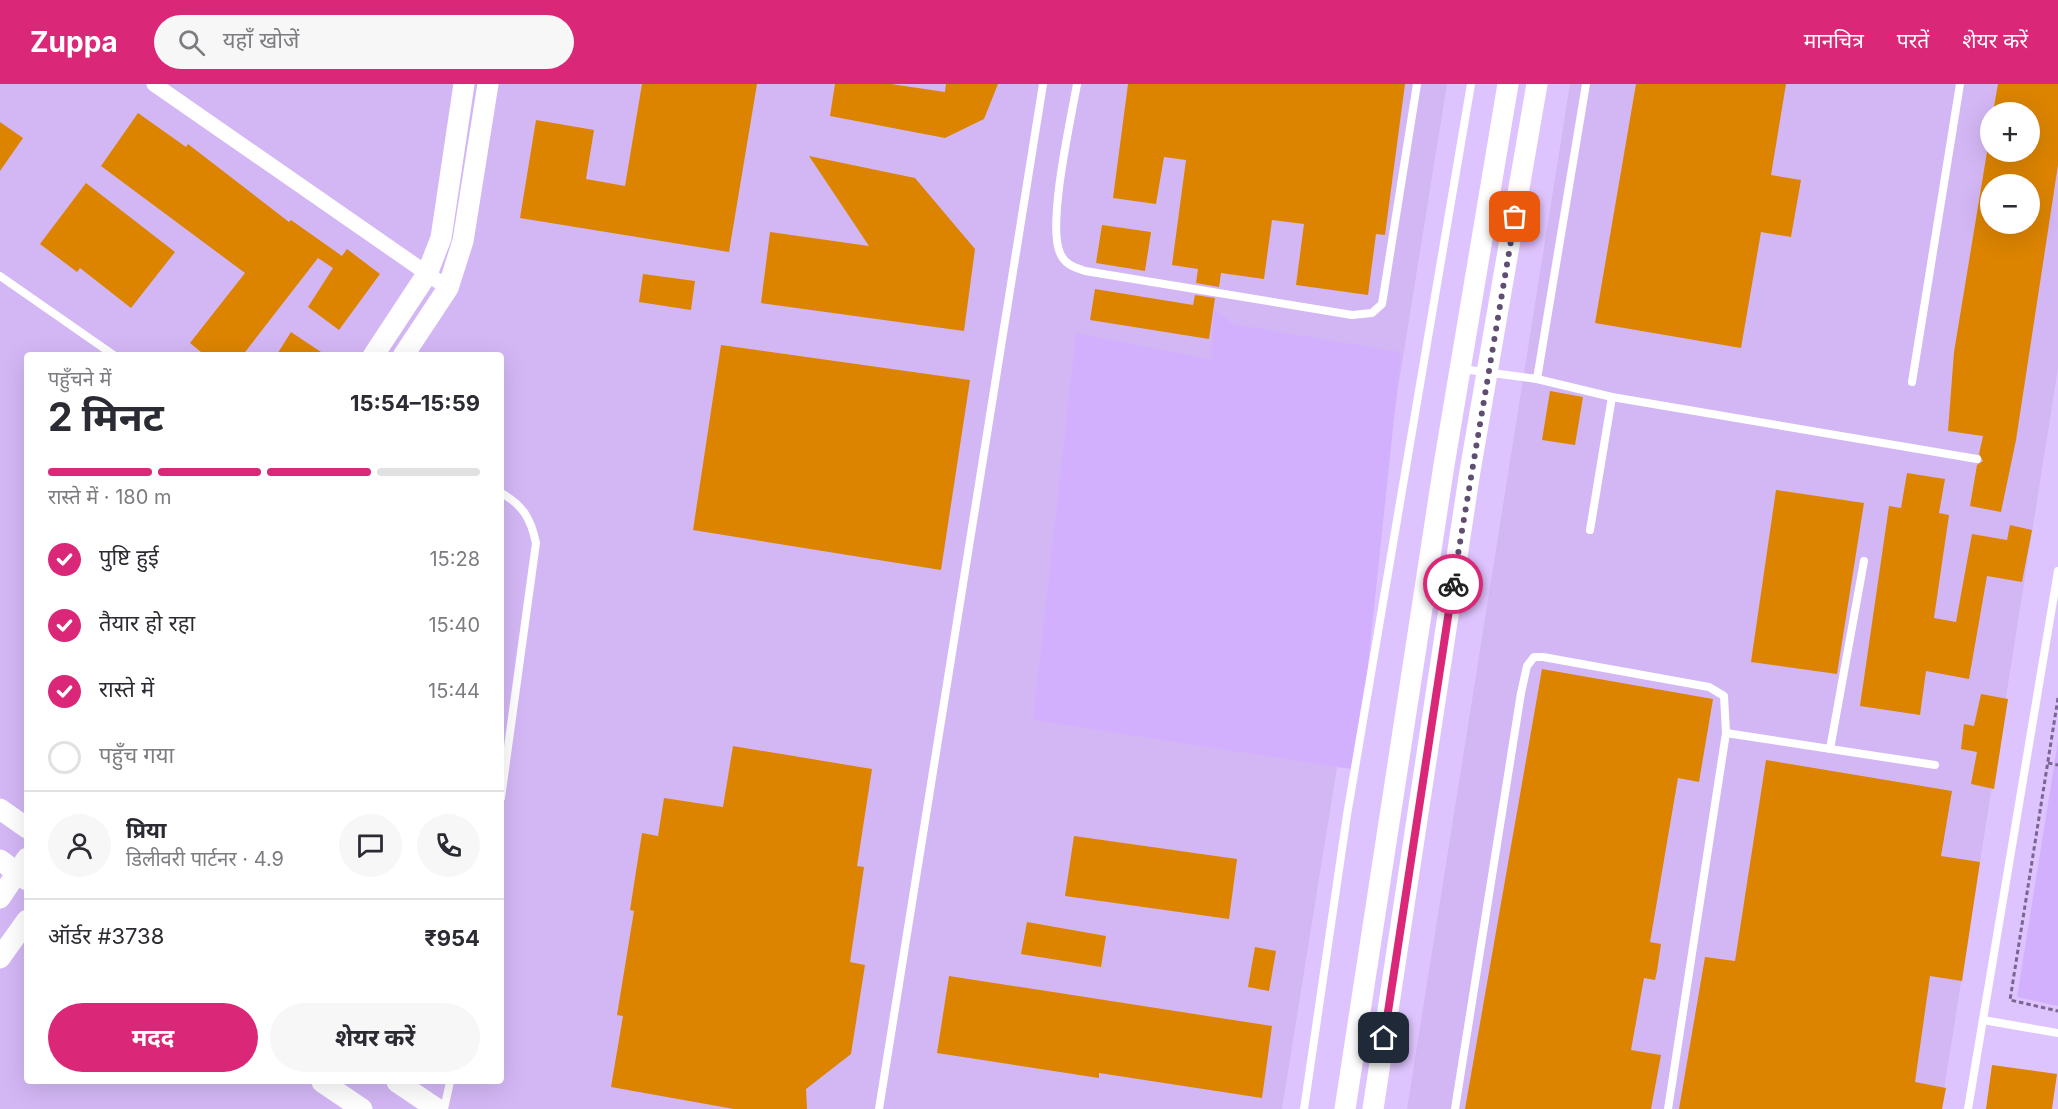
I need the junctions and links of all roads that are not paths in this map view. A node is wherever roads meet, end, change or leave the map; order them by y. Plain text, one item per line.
1 (154, 84) edge
2 (464, 84) edge
3 (489, 84) edge
4 (1043, 84) edge
5 (1077, 84) edge
6 (1417, 84) edge
7 (1471, 84) edge
8 (1508, 84) edge
9 (1537, 84) edge
10 (1586, 84) edge
11 (1960, 84) edge
12 (427, 274) junction
13 (0, 276) edge
14 (448, 288) junction
15 (109, 352) edge
16 (376, 352) edge
17 (406, 352) edge
18 (1460, 369) junction
19 (1489, 372) junction
20 (1537, 380) junction
21 (1912, 382) dead end
22 (1612, 397) junction
23 (1977, 459) dead end
24 (504, 495) edge
25 (1590, 530) dead end
26 (1864, 561) dead end
27 (2058, 571) edge
28 (1726, 733) junction
29 (1830, 749) junction
30 (1935, 765) dead end
31 (504, 776) edge
32 (0, 809) edge
33 (24, 826) edge
34 (0, 860) edge
35 (24, 870) edge
36 (0, 898) edge
37 (24, 924) edge
38 (0, 958) edge
39 (1983, 1020) junction
40 (2058, 1033) edge
41 (325, 1084) edge
42 (400, 1084) edge
43 (450, 1084) edge
44 (362, 1109) edge
45 (437, 1109) edge
46 (444, 1109) edge
47 (879, 1109) edge
48 (1304, 1109) edge
49 (1345, 1109) edge
50 (1373, 1109) edge
51 (1455, 1109) edge
52 (1668, 1109) edge
53 (1968, 1109) edge

1 - 12 street
2 - 12 street
3 - 14 street
4 - 47 lane
5 - 6 lane
7 - 48 lane
8 - 18 street
9 - 19 street
10 - 20 lane
11 - 21 lane
12 - 14 street
12 - 16 street
13 - 15 lane
14 - 17 street
18 - 19 lane
18 - 49 street
19 - 20 lane
19 - 50 street
20 - 22 lane
22 - 23 lane
22 - 25 lane
24 - 31 lane
26 - 29 lane
27 - 39 lane
28 - 29 lane
28 - 51 lane
28 - 52 lane
29 - 30 lane
32 - 33 street
34 - 35 street
35 - 36 street
37 - 38 street
39 - 40 lane
39 - 53 lane
41 - 44 street
42 - 45 street
43 - 46 lane

